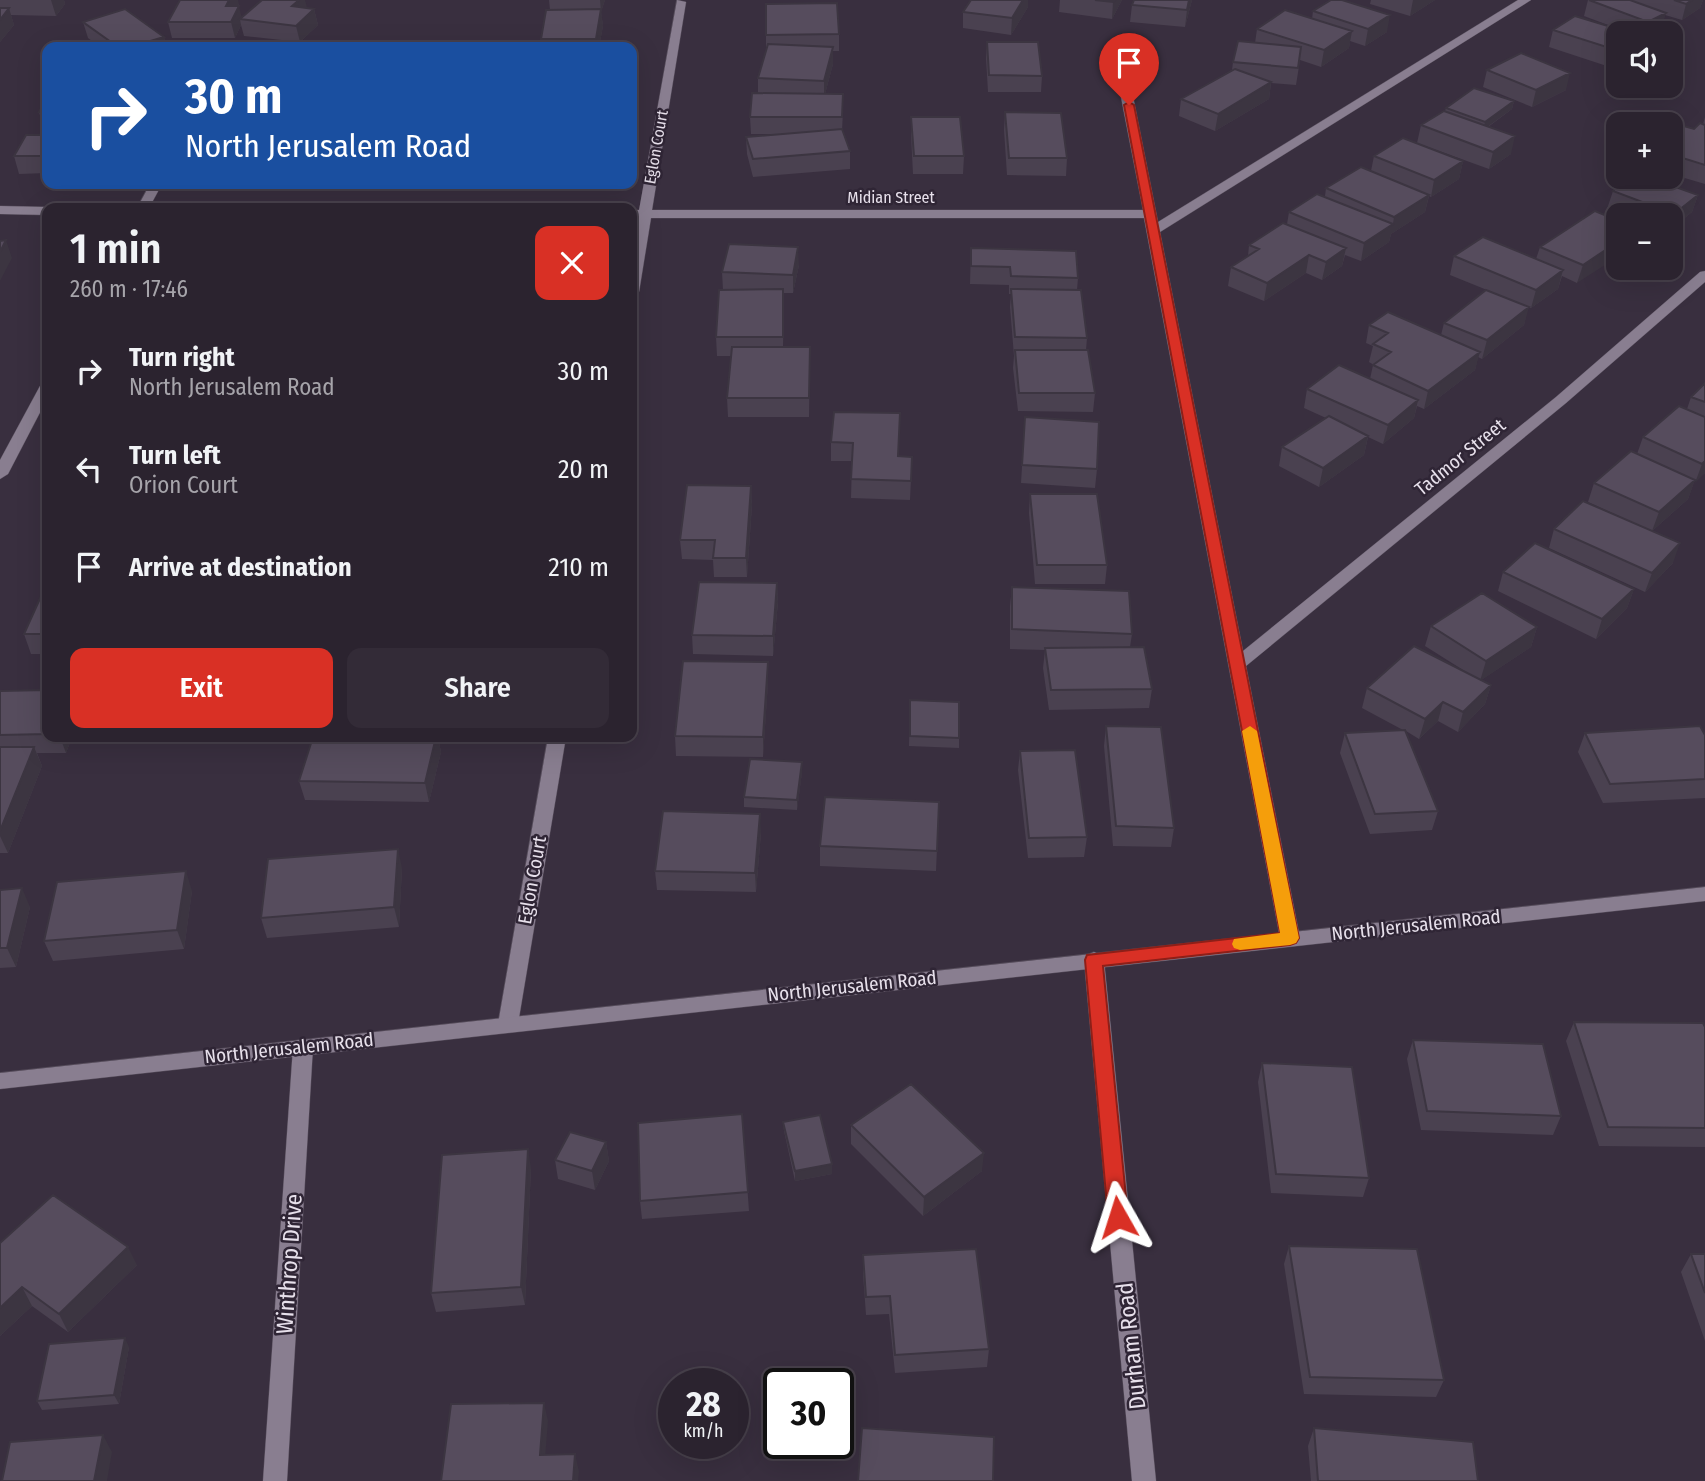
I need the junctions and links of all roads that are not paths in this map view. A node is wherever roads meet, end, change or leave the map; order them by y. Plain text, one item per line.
1 (1526, 0) edge
2 (681, 2) dead end
3 (1118, 51) dead end
4 (0, 210) edge
5 (42, 211) edge
6 (638, 214) edge
7 (1152, 222) junction
8 (1705, 275) edge
9 (42, 395) edge
10 (0, 474) edge
11 (1237, 664) junction
12 (556, 742) edge
13 (1705, 894) edge
14 (1290, 938) junction
15 (1094, 960) junction
16 (508, 1024) junction
17 (303, 1046) junction
18 (0, 1081) edge
19 (275, 1481) edge
20 (1144, 1481) edge

1 - 7 street
2 - 6 street, Eglon Court
3 - 7 street
4 - 5 street
6 - 7 street, Midian Street
7 - 11 street
8 - 11 street, Tadmor Street
9 - 10 street
11 - 14 street
12 - 16 street, Eglon Court
13 - 14 street, North Jerusalem Road
14 - 15 street, North Jerusalem Road
15 - 16 street, North Jerusalem Road
15 - 20 street, Durham Road
16 - 17 street, North Jerusalem Road
17 - 18 street, North Jerusalem Road
17 - 19 street, Winthrop Drive

